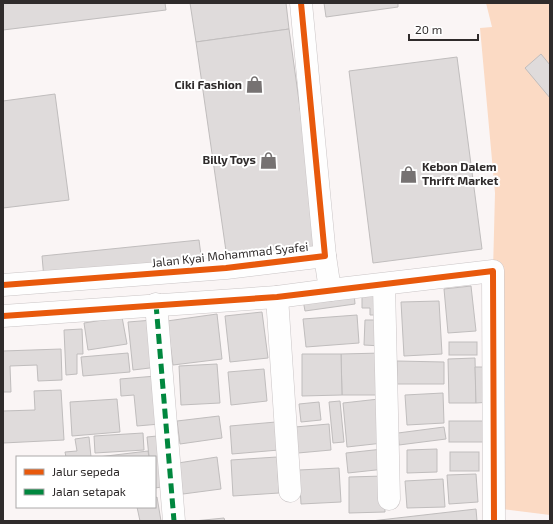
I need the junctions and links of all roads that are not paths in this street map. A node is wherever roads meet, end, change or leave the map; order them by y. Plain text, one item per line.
1 (301, 3) edge
2 (325, 256) junction
3 (3, 285) edge
4 (384, 285) junction
5 (330, 290) junction
6 (277, 297) junction
7 (156, 304) junction
8 (3, 316) edge
9 (290, 491) dead end
10 (388, 499) dead end
11 (174, 521) edge
12 (494, 521) edge

1 - 2 street, Jalan Kyai Mohammad Syafei
2 - 3 street, Jalan Kyai Mohammad Syafei
2 - 5 street
4 - 5 street
4 - 10 street
4 - 12 street
5 - 6 street
6 - 7 street
6 - 9 street
7 - 8 street
7 - 11 street

